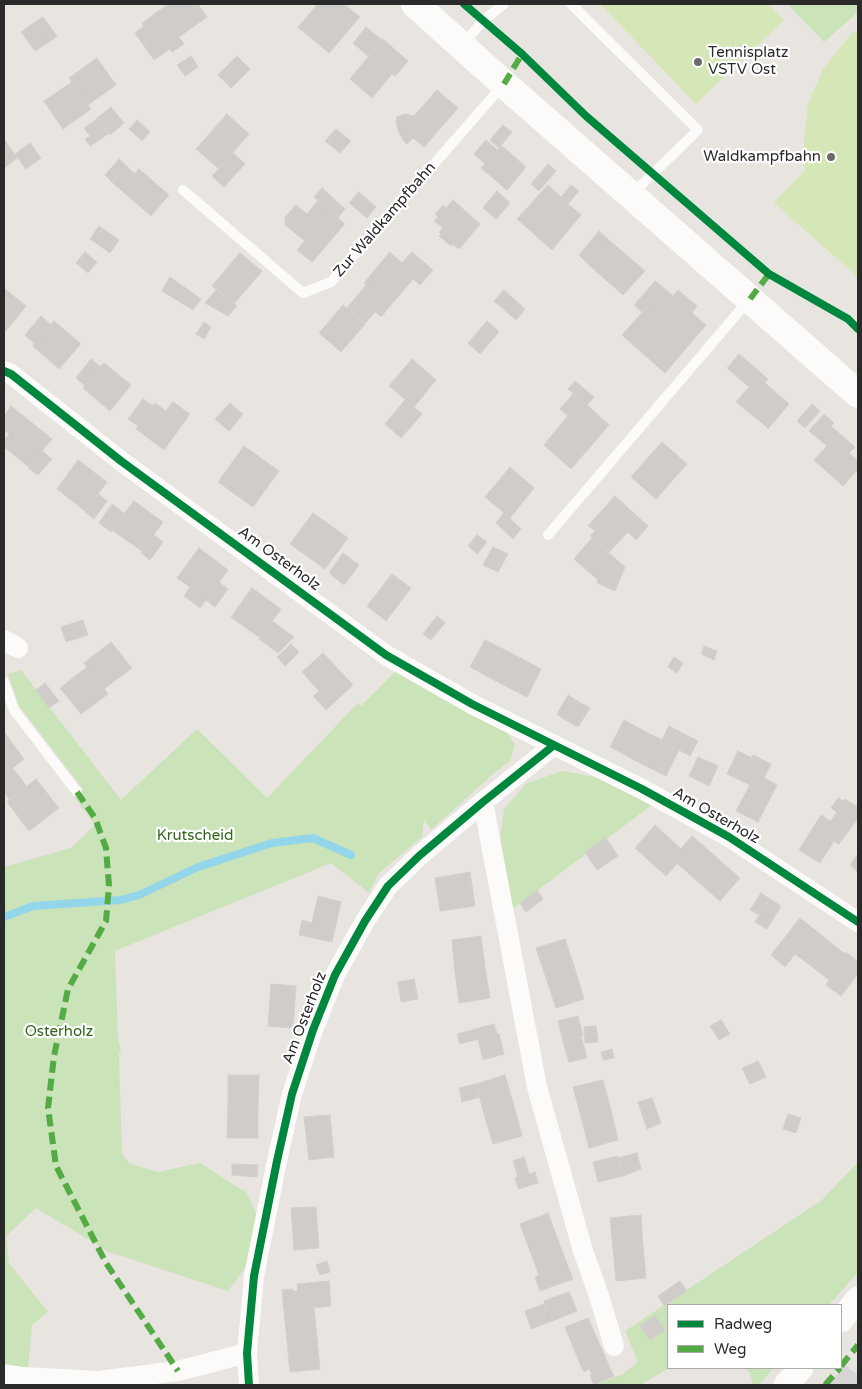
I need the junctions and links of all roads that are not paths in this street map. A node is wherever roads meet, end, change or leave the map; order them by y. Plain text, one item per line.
1 (415, 4) edge
2 (504, 4) edge
3 (571, 4) edge
4 (461, 45) junction
5 (504, 84) junction
6 (183, 190) dead end
7 (631, 196) junction
8 (750, 299) junction
9 (4, 371) edge
10 (858, 394) edge
11 (548, 535) dead end
12 (4, 682) edge
13 (553, 746) junction
14 (77, 792) dead end
15 (483, 802) junction
16 (858, 922) edge
17 (858, 1299) edge
18 (842, 1319) edge
19 (614, 1346) dead end
20 (246, 1353) junction
21 (800, 1369) edge
22 (4, 1374) edge
23 (249, 1385) edge
24 (786, 1385) edge

1 - 4 main road
2 - 4 lane
3 - 7 lane
4 - 5 main road
5 - 6 lane, Zur Waldkampfbahn
5 - 7 main road
7 - 8 main road
8 - 10 main road
8 - 11 lane
9 - 13 street, Am Osterholz
12 - 14 lane
13 - 15 street, Am Osterholz
13 - 16 street, Am Osterholz
15 - 19 street
15 - 20 street, Am Osterholz
17 - 18 street
20 - 22 street
20 - 23 street, Am Osterholz
21 - 24 street

